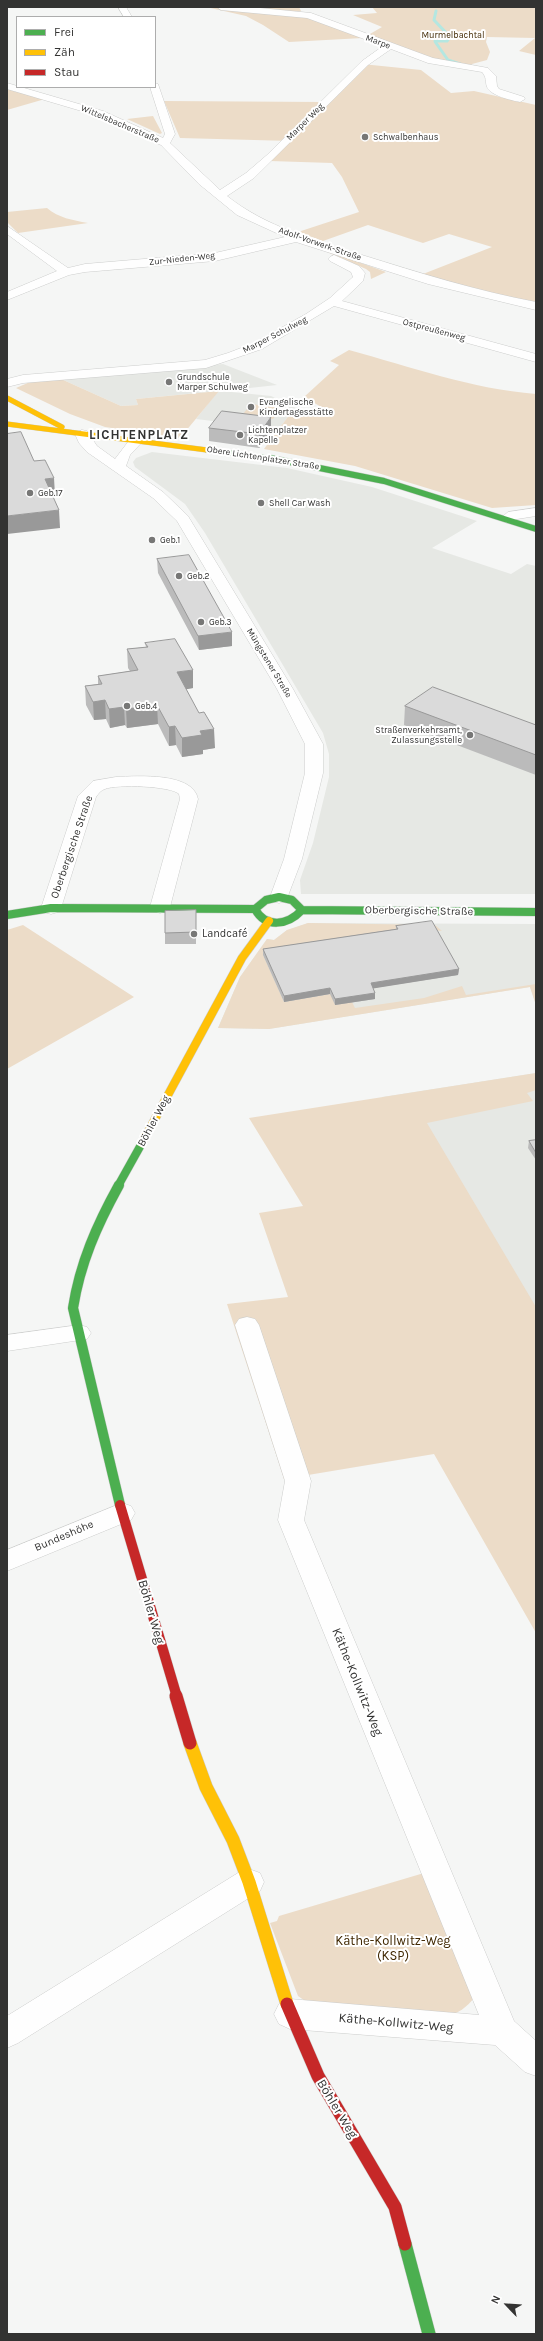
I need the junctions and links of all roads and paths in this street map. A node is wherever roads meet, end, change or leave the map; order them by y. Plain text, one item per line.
1 (122, 7) edge
2 (221, 7) edge
3 (127, 16) edge
4 (390, 46) junction
5 (7, 86) edge
6 (156, 88) edge
7 (520, 99) dead end
8 (165, 143) junction
9 (219, 195) junction
10 (7, 229) edge
11 (297, 238) junction
12 (66, 272) junction
13 (7, 296) edge
14 (333, 302) junction
15 (536, 306) edge
16 (536, 358) edge
17 (7, 383) edge
18 (10, 399) edge
19 (10, 417) edge
20 (76, 433) junction
21 (136, 441) junction
22 (118, 467) junction
23 (536, 512) edge
24 (507, 519) junction
25 (536, 529) edge
26 (279, 897) junction
27 (160, 907) junction
28 (51, 908) junction
29 (255, 909) junction
30 (302, 910) junction
31 (536, 912) edge
32 (7, 915) edge
33 (269, 922) junction
34 (247, 1325) dead end
35 (79, 1333) junction
36 (7, 1343) edge
37 (122, 1513) junction
38 (7, 1561) edge
39 (249, 1882) junction
40 (290, 2014) junction
41 (502, 2032) junction
42 (7, 2034) edge
43 (536, 2061) edge
44 (429, 2334) edge

1 - 3 street
2 - 4 street, Marpe
4 - 7 street, Marpe
4 - 9 street, Marper Weg
5 - 8 street, Wittelsbacherstraße
6 - 8 street
8 - 9 street, Adolf-Vorwerk-Straße
9 - 11 street, Adolf-Vorwerk-Straße
10 - 12 street
11 - 12 street, Zur-Nieden-Weg
11 - 14 street, Marper Schulweg
11 - 15 street, Adolf-Vorwerk-Straße
12 - 13 street, Zur-Nieden-Weg
14 - 16 street, Ostpreußenweg
14 - 17 street, Marper Schulweg
18 - 19 street
18 - 20 street
19 - 20 street, Obere Lichtenplatzer Straße
20 - 21 street, Obere Lichtenplatzer Straße
20 - 22 street, Müngstener Straße
21 - 22 street
21 - 24 street, Obere Lichtenplatzer Straße
22 - 26 street, Müngstener Straße
23 - 24 street
24 - 25 street, Obere Lichtenplatzer Straße
26 - 29 street
26 - 30 street
27 - 28 street, Oberbergische Straße
27 - 28 street, Oberbergische Straße
27 - 29 street, Oberbergische Straße
28 - 32 street, Oberbergische Straße
29 - 33 street
30 - 31 street, Oberbergische Straße
30 - 33 street
33 - 35 street, Böhler Weg
34 - 41 street, Käthe-Kollwitz-Weg
35 - 36 street
35 - 37 street, Böhler Weg
37 - 38 street, Bundeshöhe
37 - 39 street, Böhler Weg
39 - 40 street, Böhler Weg
39 - 42 street
40 - 41 street, Käthe-Kollwitz-Weg
40 - 44 street, Böhler Weg
41 - 43 street, Käthe-Kollwitz-Weg

